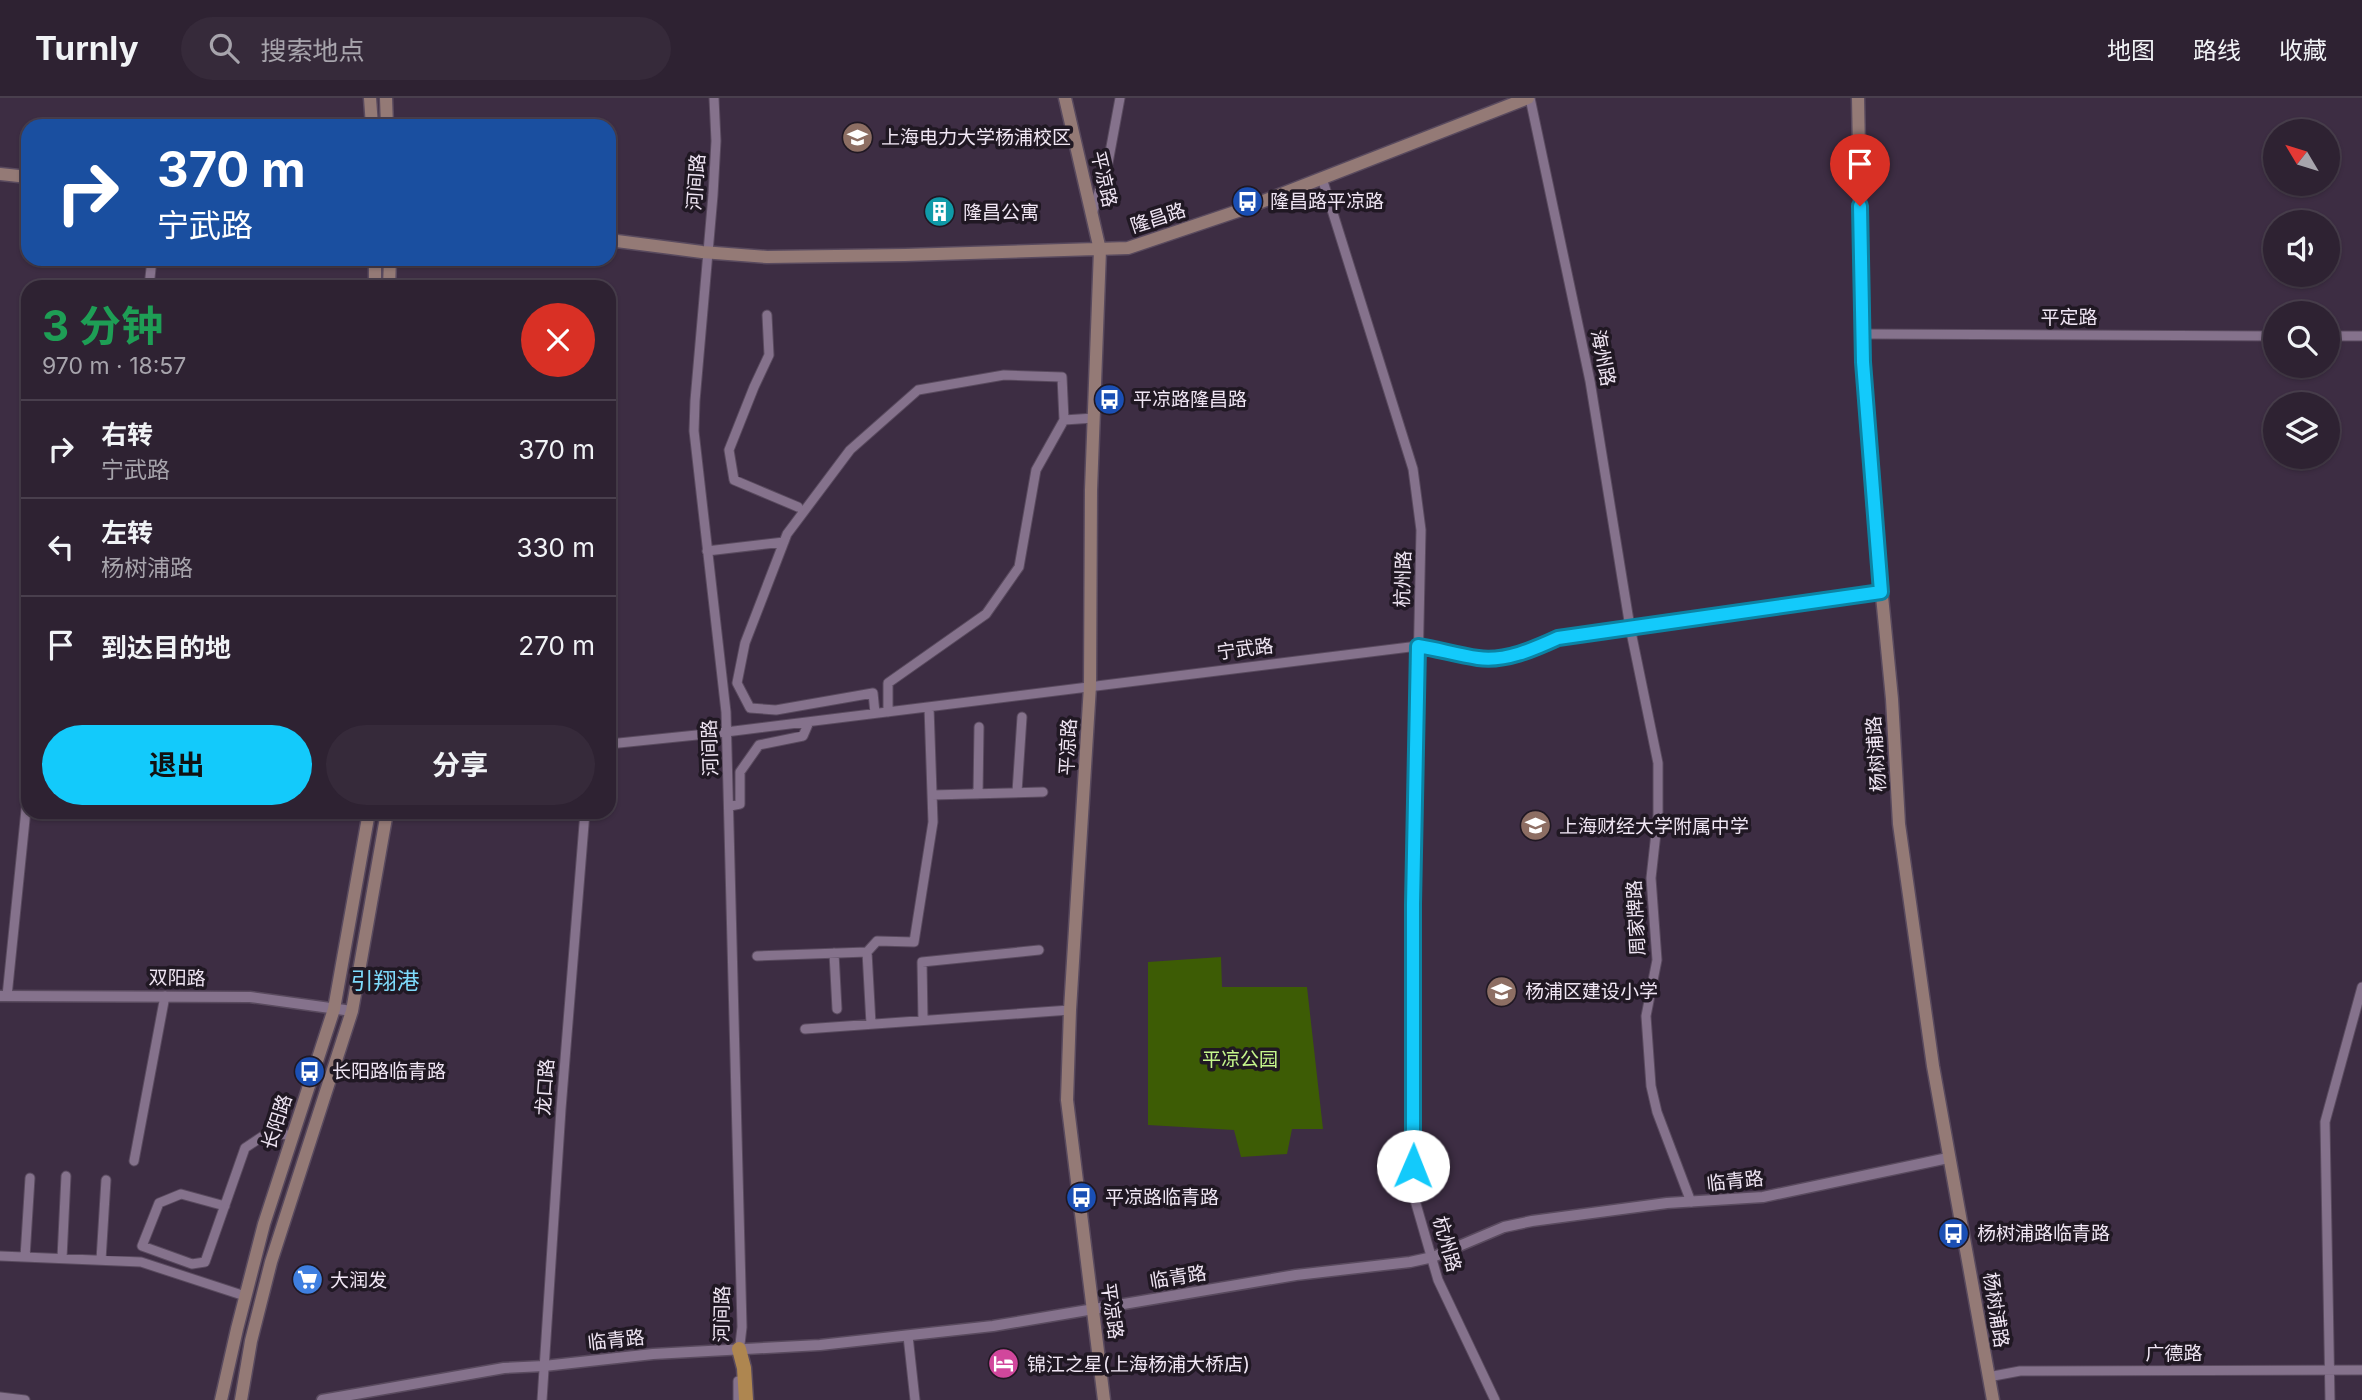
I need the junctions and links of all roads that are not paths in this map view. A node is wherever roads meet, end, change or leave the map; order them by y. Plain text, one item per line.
1 (370, 98) edge
2 (386, 98) edge
3 (714, 98) edge
4 (1065, 98) edge
5 (1120, 98) edge
6 (1529, 98) edge
7 (1858, 98) edge
8 (372, 119) edge
9 (387, 119) edge
10 (0, 174) edge
11 (21, 176) edge
12 (1322, 178) junction
13 (1093, 216) junction
14 (616, 241) edge
15 (1100, 250) junction
16 (708, 253) junction
17 (767, 315) dead end
18 (1862, 334) junction
19 (2263, 336) edge
20 (2340, 336) edge
21 (2362, 336) edge
22 (1094, 418) junction
23 (1064, 420) junction
24 (798, 507) dead end
25 (784, 542) junction
26 (707, 551) junction
27 (1881, 592) junction
28 (1630, 627) junction
29 (1418, 646) junction
30 (1090, 686) junction
31 (929, 706) junction
32 (888, 712) junction
33 (875, 713) junction
34 (1022, 718) dead end
35 (809, 722) junction
36 (979, 727) dead end
37 (726, 732) junction
38 (616, 743) edge
39 (1017, 792) junction
40 (1043, 792) dead end
41 (978, 794) junction
42 (932, 795) junction
43 (730, 806) junction
44 (25, 819) edge
45 (368, 819) edge
46 (386, 819) edge
47 (584, 819) edge
48 (1039, 950) dead end
49 (867, 952) junction
50 (834, 953) junction
51 (757, 956) dead end
52 (2362, 987) edge
53 (4, 996) edge
54 (166, 996) junction
55 (334, 1009) junction
56 (837, 1009) dead end
57 (1070, 1010) junction
58 (352, 1012) junction
59 (923, 1020) junction
60 (871, 1024) junction
61 (805, 1029) dead end
62 (293, 1136) junction
63 (1948, 1158) junction
64 (134, 1161) dead end
65 (66, 1176) dead end
66 (30, 1178) dead end
67 (106, 1180) dead end
68 (1691, 1202) junction
69 (225, 1206) junction
70 (0, 1256) edge
71 (25, 1257) junction
72 (1433, 1257) junction
73 (62, 1258) junction
74 (101, 1260) junction
75 (245, 1296) junction
76 (1092, 1308) junction
77 (908, 1336) junction
78 (739, 1349) junction
79 (544, 1366) junction
80 (2329, 1369) junction
81 (2362, 1370) edge
82 (1988, 1377) junction
83 (0, 1397) edge
84 (25, 1400) edge
85 (221, 1400) edge
86 (241, 1400) edge
87 (322, 1400) edge
88 (542, 1400) edge
89 (738, 1400) edge
90 (746, 1400) edge
91 (915, 1400) edge
92 (1104, 1400) edge
93 (1495, 1400) edge
94 (1993, 1400) edge
95 (2330, 1400) edge

1 - 8 main road
2 - 9 main road
3 - 16 street, 河间路
4 - 13 main road, 平凉路
5 - 13 street
6 - 12 main road, 隆昌路
6 - 28 street, 海州路
7 - 18 main road, 杨树浦路
10 - 11 main road
12 - 15 main road, 隆昌路
12 - 29 street, 杭州路
13 - 15 main road, 平凉路
14 - 16 main road, 隆昌路
15 - 16 main road, 隆昌路
15 - 22 main road, 平凉路
16 - 26 street, 河间路
17 - 24 street
18 - 19 street, 平定路
18 - 27 main road, 杨树浦路
20 - 21 street
22 - 23 street
22 - 30 main road, 平凉路
23 - 25 street
23 - 32 street
25 - 26 street
25 - 33 street
26 - 37 street, 河间路
27 - 28 street, 宁武路
27 - 63 main road, 杨树浦路
28 - 29 street, 宁武路
28 - 68 street, 周家牌路
29 - 30 street, 宁武路
29 - 72 street, 杭州路
30 - 31 street, 宁武路
30 - 57 main road, 平凉路
31 - 32 street, 宁武路
31 - 42 street
32 - 33 street, 宁武路
33 - 35 street, 宁武路
34 - 39 street
35 - 37 street, 宁武路
35 - 43 street
36 - 41 street
37 - 38 street, 宁武路
37 - 43 street, 河间路
39 - 40 street
39 - 41 street
41 - 42 street
42 - 49 street
43 - 78 street, 河间路
44 - 53 street
45 - 55 main road, 长阳路
46 - 58 main road, 长阳路
47 - 79 street, 龙口路
48 - 59 street
49 - 50 street
49 - 60 street
50 - 51 street
50 - 56 street
52 - 80 street
53 - 54 street, 双阳路
54 - 55 street, 双阳路
54 - 64 street
55 - 58 street, 双阳路
55 - 62 main road, 长阳路
57 - 59 street
57 - 76 main road, 平凉路
58 - 86 main road, 长阳路
59 - 60 street
60 - 61 street
62 - 69 street
62 - 75 main road, 长阳路
63 - 68 street, 临青路
63 - 82 main road, 杨树浦路
65 - 73 street
66 - 71 street
67 - 74 street
68 - 72 street, 临青路
69 - 69 street
70 - 71 street
71 - 73 street
72 - 76 street, 临青路
72 - 93 street, 杭州路
73 - 74 street
74 - 75 street
75 - 85 main road, 长阳路
76 - 77 street, 临青路
76 - 92 main road, 平凉路
77 - 78 street, 临青路
77 - 91 street
78 - 79 street, 临青路
78 - 89 street, 河间路
78 - 90 highway
79 - 87 street, 临青路
79 - 88 street, 龙口路
80 - 81 street, 广德路
80 - 82 street, 广德路
80 - 95 street
82 - 94 main road, 杨树浦路
83 - 84 street

